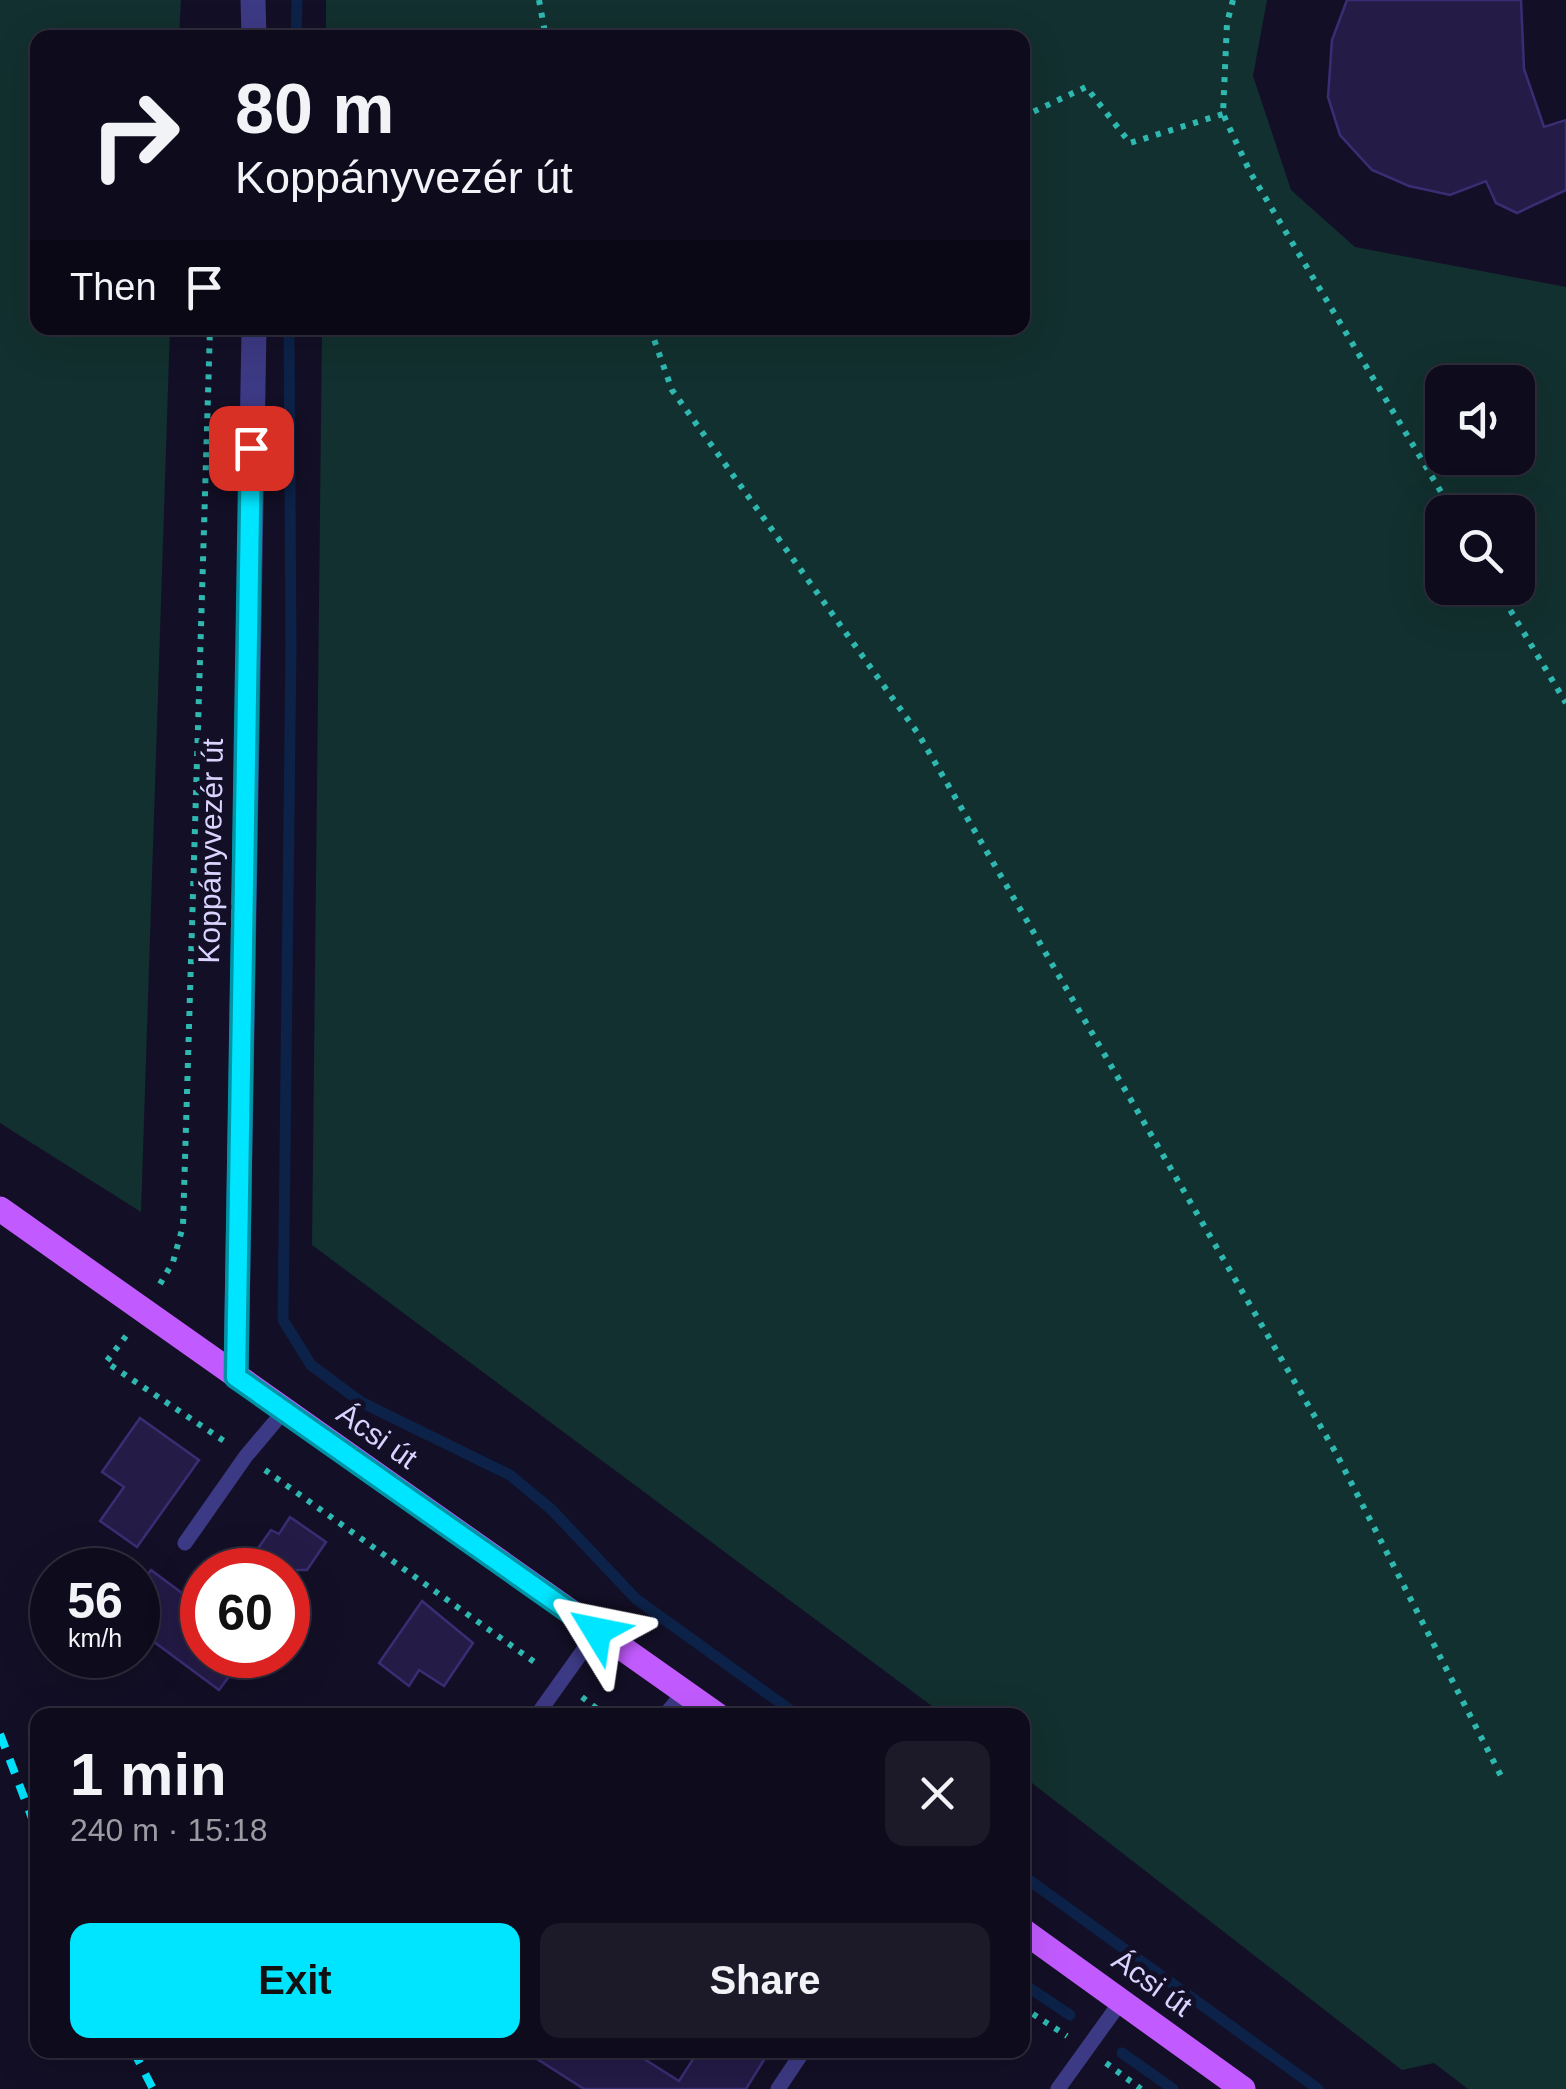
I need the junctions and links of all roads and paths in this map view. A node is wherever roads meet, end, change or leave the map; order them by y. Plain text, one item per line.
1 (254, 0) edge
2 (539, 0) edge
3 (1234, 0) edge
4 (254, 30) edge
5 (545, 30) edge
6 (1030, 113) edge
7 (1223, 114) junction
8 (210, 335) edge
9 (254, 335) edge
10 (652, 335) edge
11 (1443, 495) edge
12 (1507, 605) edge
13 (1566, 703) edge
14 (0, 1209) edge
15 (143, 1313) junction
16 (236, 1377) junction
17 (284, 1411) junction
18 (246, 1456) junction
19 (185, 1542) dead end
20 (597, 1631) junction
21 (560, 1679) junction
22 (684, 1692) junction
23 (541, 1708) edge
24 (596, 1708) edge
25 (671, 1708) edge
26 (707, 1708) edge
27 (1502, 1776) dead end
28 (1030, 1936) edge
29 (1122, 2000) junction
30 (799, 2058) edge
31 (778, 2089) edge
32 (1058, 2089) edge
33 (1243, 2089) edge

1 - 4 street
2 - 5 path
3 - 7 path
6 - 7 path
7 - 11 path
8 - 15 path
9 - 16 street, Koppányvezér út
10 - 27 path
12 - 13 path
14 - 15 main road, Ácsi út
15 - 16 main road, Ácsi út
15 - 18 path
16 - 17 main road, Ácsi út
17 - 18 lane
17 - 20 main road, Ácsi út
18 - 19 lane
18 - 21 path
20 - 21 lane
20 - 22 main road, Ácsi út
21 - 23 lane
21 - 24 path
22 - 25 lane
22 - 26 main road, Ácsi út
28 - 29 main road, Ácsi út
29 - 32 lane
29 - 33 main road, Ácsi út
30 - 31 lane

